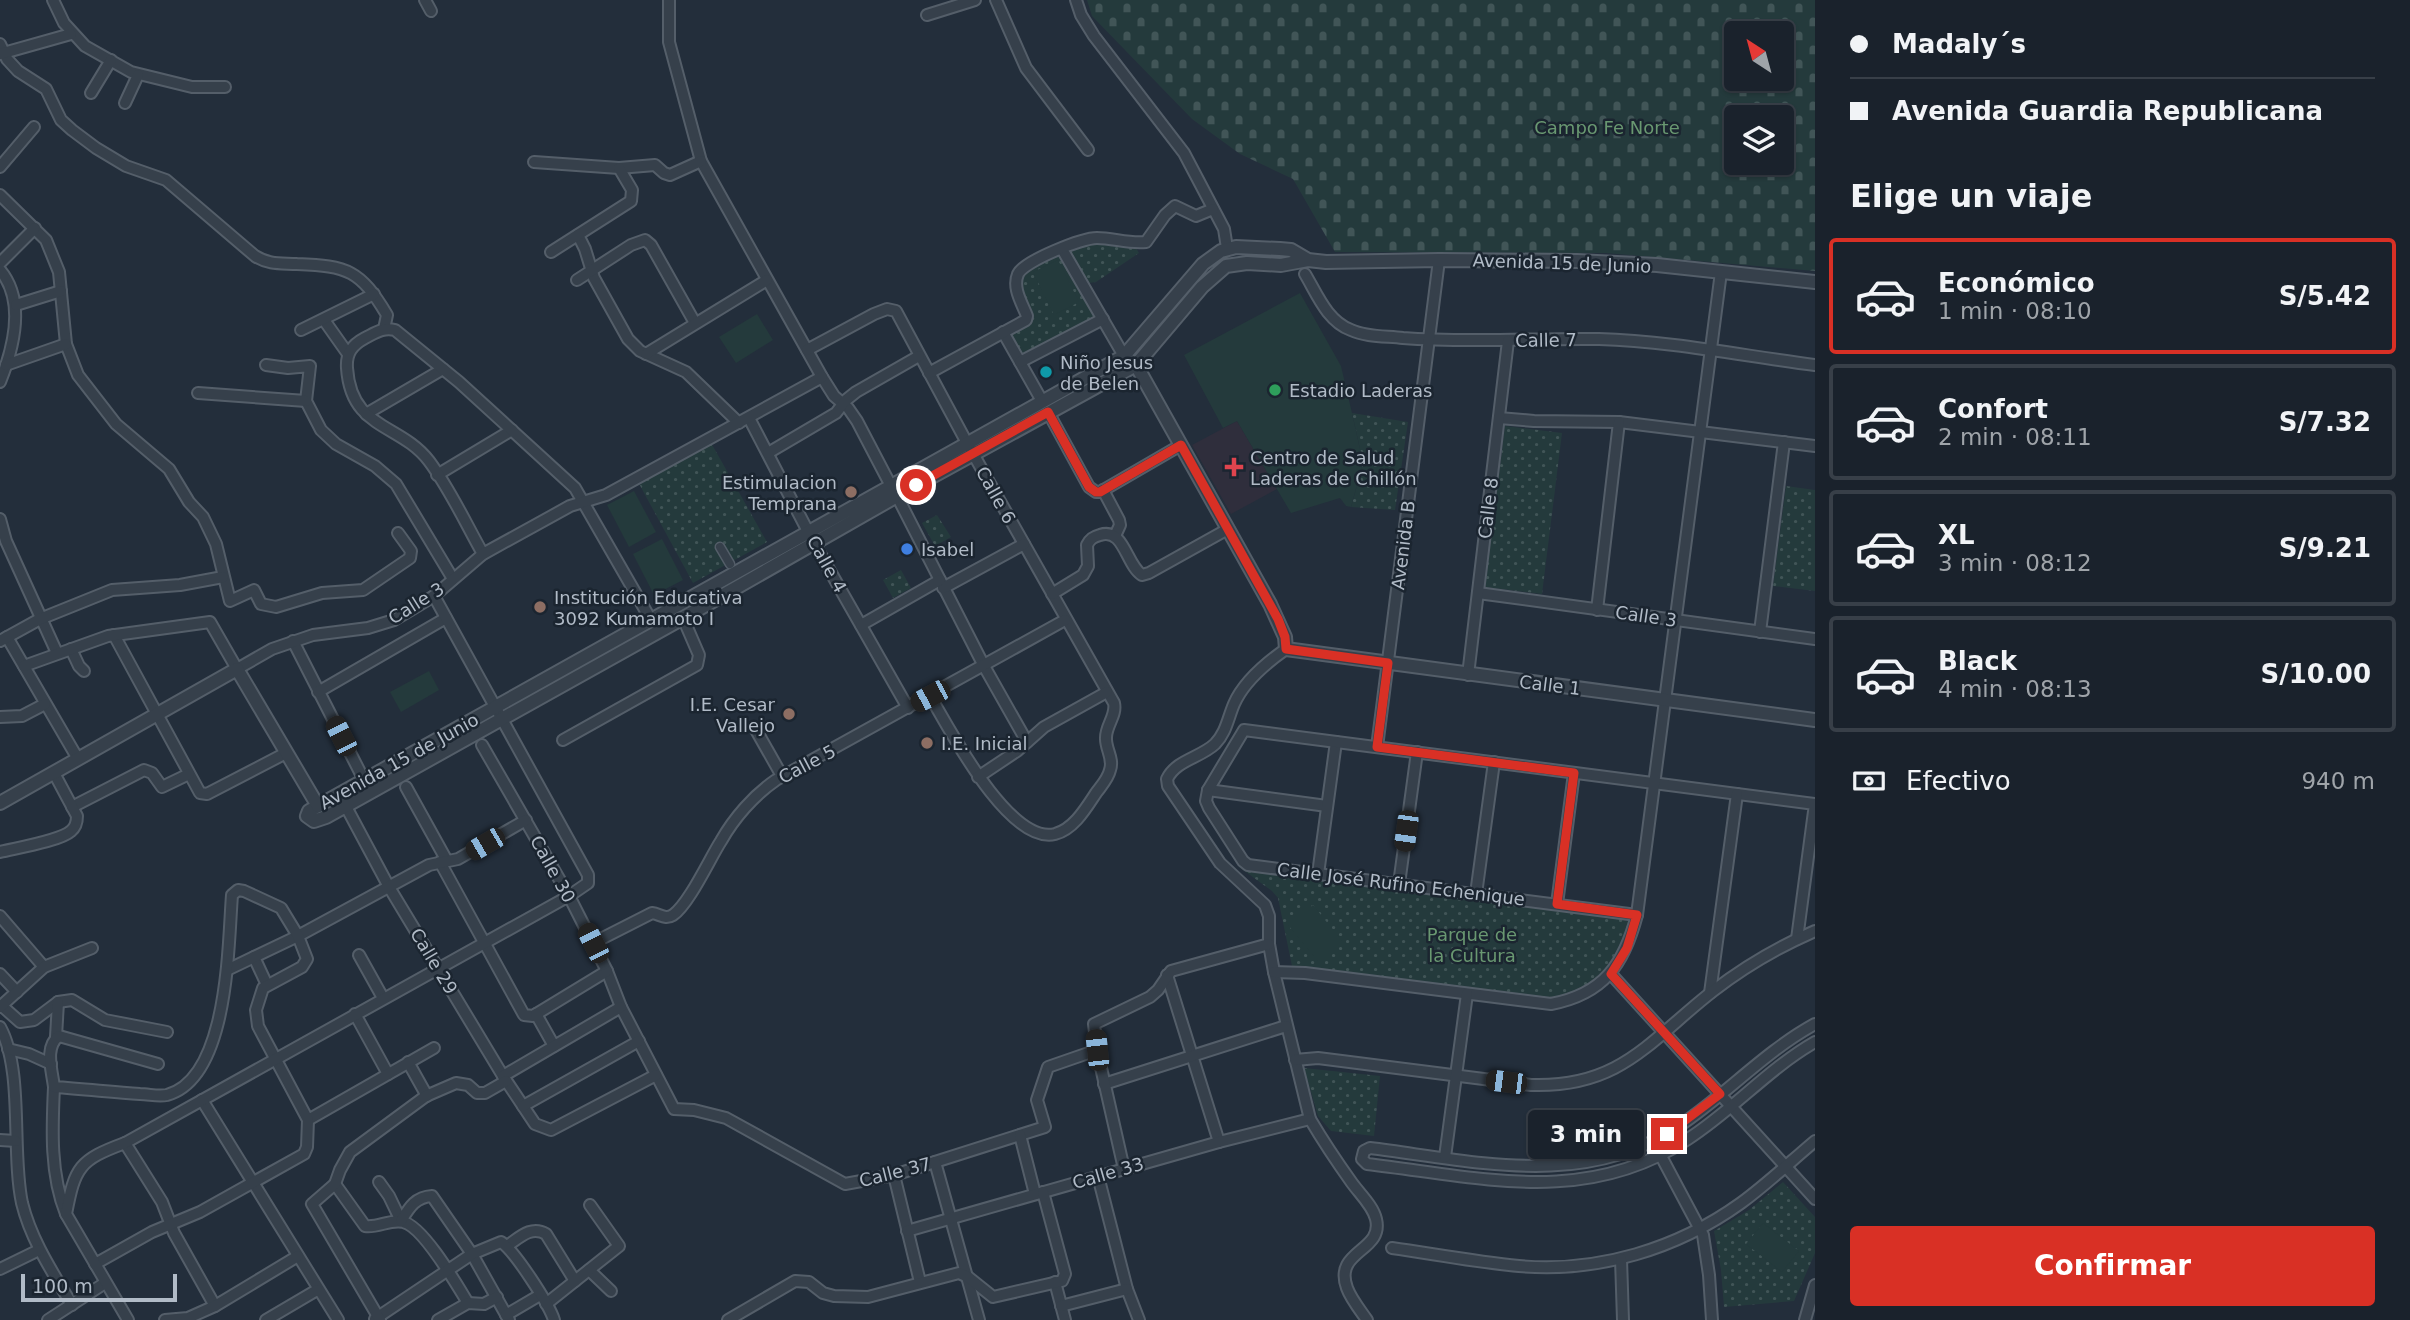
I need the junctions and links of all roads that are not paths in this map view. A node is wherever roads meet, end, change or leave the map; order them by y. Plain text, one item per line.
1 (53, 0) edge
2 (425, 0) edge
3 (668, 0) edge
4 (975, 0) edge
5 (996, 0) edge
6 (1076, 0) edge
7 (431, 11) dead end
8 (927, 15) dead end
9 (71, 34) junction
10 (1, 50) edge
11 (111, 60) junction
12 (138, 75) junction
13 (225, 87) dead end
14 (91, 93) dead end
15 (125, 103) dead end
16 (34, 127) dead end
17 (1088, 150) dead end
18 (701, 161) junction
19 (534, 162) dead end
20 (0, 167) edge
21 (620, 167) junction
22 (0, 195) edge
23 (1213, 209) junction
24 (35, 228) junction
25 (578, 235) junction
26 (1227, 248) junction
27 (1062, 249) junction
28 (551, 252) dead end
29 (1308, 260) junction
30 (1439, 260) junction
31 (0, 263) edge
32 (0, 270) edge
33 (591, 270) junction
34 (1721, 272) junction
35 (1305, 274) dead end
36 (577, 280) dead end
37 (767, 280) junction
38 (1815, 282) edge
39 (61, 291) junction
40 (374, 294) junction
41 (16, 305) junction
42 (1103, 318) junction
43 (324, 320) junction
44 (695, 323) junction
45 (384, 329) junction
46 (301, 330) dead end
47 (1003, 332) junction
48 (1429, 340) junction
49 (1508, 341) junction
50 (66, 344) junction
51 (807, 350) junction
52 (1711, 351) junction
53 (348, 354) junction
54 (646, 354) junction
55 (919, 356) junction
56 (1124, 356) junction
57 (3, 362) edge
58 (1020, 362) junction
59 (266, 365) dead end
60 (1136, 365) junction
61 (1815, 365) edge
62 (443, 369) junction
63 (929, 373) junction
64 (822, 377) junction
65 (0, 382) edge
66 (198, 393) dead end
67 (306, 401) junction
68 (844, 403) junction
69 (1045, 407) junction
70 (366, 414) junction
71 (1499, 418) junction
72 (744, 421) junction
73 (1619, 422) junction
74 (512, 430) junction
75 (1700, 432) junction
76 (1784, 442) junction
77 (1181, 445) junction
78 (1815, 446) edge
79 (970, 448) junction
80 (768, 453) junction
81 (437, 475) junction
82 (1103, 490) junction
83 (894, 491) junction
84 (585, 503) junction
85 (0, 519) edge
86 (1228, 529) junction
87 (398, 533) dead end
88 (1115, 536) junction
89 (811, 537) junction
90 (1024, 544) junction
91 (720, 547) dead end
92 (483, 554) junction
93 (730, 564) dead end
94 (223, 576) junction
95 (453, 579) junction
96 (942, 584) junction
97 (1478, 593) junction
98 (1052, 594) junction
99 (434, 596) junction
100 (1597, 610) junction
101 (446, 618) junction
102 (683, 618) junction
103 (40, 619) junction
104 (651, 620) junction
105 (1065, 620) junction
106 (1675, 620) junction
107 (861, 625) junction
108 (1760, 632) junction
109 (114, 635) junction
110 (4, 639) edge
111 (1815, 639) edge
112 (293, 641) junction
113 (71, 649) junction
114 (1286, 649) junction
115 (57, 653) junction
116 (1388, 663) junction
117 (24, 666) junction
118 (984, 666) junction
119 (237, 669) junction
120 (84, 671) dead end
121 (1468, 674) junction
122 (318, 692) junction
123 (1107, 692) junction
124 (930, 696) junction
125 (1665, 700) junction
126 (45, 704) junction
127 (908, 708) junction
128 (497, 713) junction
129 (157, 715) junction
130 (0, 718) edge
131 (1815, 720) edge
132 (756, 730) dead end
133 (563, 740) dead end
134 (1027, 742) junction
135 (1336, 742) junction
136 (482, 745) dead end
137 (1377, 747) junction
138 (1417, 752) junction
139 (286, 753) junction
140 (78, 759) junction
141 (1494, 762) junction
142 (54, 773) junction
143 (1574, 773) junction
144 (189, 774) junction
145 (782, 776) junction
146 (978, 778) junction
147 (363, 780) junction
148 (1654, 783) junction
149 (406, 787) dead end
150 (1208, 790) junction
151 (1737, 794) junction
152 (342, 800) junction
153 (0, 803) edge
154 (1815, 804) edge
155 (1327, 806) junction
156 (72, 807) junction
157 (526, 820) junction
158 (0, 852) edge
159 (444, 861) junction
160 (1318, 874) junction
161 (1399, 884) junction
162 (389, 887) junction
163 (1476, 894) junction
164 (569, 896) junction
165 (1557, 904) junction
166 (1637, 915) junction
167 (0, 916) edge
168 (1815, 931) edge
169 (298, 936) junction
170 (1797, 939) junction
171 (484, 943) junction
172 (593, 943) junction
173 (1269, 944) junction
174 (92, 948) dead end
175 (359, 955) dead end
176 (254, 957) junction
177 (439, 966) junction
178 (44, 967) junction
179 (227, 971) junction
180 (607, 971) junction
181 (1275, 972) junction
182 (0, 974) edge
183 (1611, 974) junction
184 (1167, 975) junction
185 (267, 985) junction
186 (16, 992) junction
187 (1710, 993) junction
188 (1466, 994) junction
189 (383, 998) junction
190 (58, 1002) junction
191 (1, 1006) edge
192 (621, 1007) junction
193 (355, 1014) junction
194 (536, 1014) junction
195 (1815, 1024) edge
196 (1286, 1026) junction
197 (0, 1027) edge
198 (167, 1032) dead end
199 (1665, 1033) junction
200 (56, 1037) junction
201 (639, 1041) junction
202 (1815, 1042) edge
203 (554, 1046) junction
204 (433, 1048) dead end
205 (8, 1049) junction
206 (1097, 1050) junction
207 (1192, 1056) junction
208 (275, 1060) junction
209 (1295, 1060) junction
210 (408, 1062) junction
211 (51, 1064) junction
212 (158, 1064) dead end
213 (388, 1074) junction
214 (656, 1075) junction
215 (1456, 1075) junction
216 (505, 1079) junction
217 (1104, 1084) junction
218 (54, 1087) junction
219 (1720, 1094) junction
220 (427, 1096) junction
221 (202, 1100) junction
222 (523, 1106) junction
223 (1731, 1106) junction
224 (674, 1109) joint
225 (1310, 1119) junction
226 (308, 1120) junction
227 (1020, 1135) junction
228 (0, 1140) edge
229 (16, 1141) junction
230 (1219, 1142) junction
231 (1815, 1142) edge
232 (125, 1143) junction
233 (1661, 1156) junction
234 (1445, 1157) junction
235 (935, 1162) junction
236 (1786, 1166) junction
237 (1124, 1169) junction
238 (894, 1175) junction
239 (1098, 1176) junction
240 (254, 1181) junction
241 (379, 1182) dead end
242 (335, 1184) junction
243 (1039, 1193) junction
244 (1815, 1199) edge
245 (590, 1205) dead end
246 (66, 1214) junction
247 (951, 1218) junction
248 (401, 1221) junction
249 (171, 1223) junction
250 (1699, 1228) junction
251 (907, 1231) junction
252 (507, 1246) junction
253 (1392, 1248) dead end
254 (39, 1250) junction
255 (472, 1254) junction
256 (298, 1256) junction
257 (1621, 1258) junction
258 (0, 1260) edge
259 (19, 1260) junction
260 (95, 1265) junction
261 (0, 1269) edge
262 (448, 1269) junction
263 (589, 1270) junction
264 (968, 1277) junction
265 (1060, 1280) junction
266 (576, 1281) junction
267 (920, 1282) junction
268 (105, 1283) junction
269 (1815, 1284) edge
270 (1127, 1289) junction
271 (317, 1290) junction
272 (611, 1292) dead end
273 (497, 1297) junction
274 (543, 1300) junction
275 (468, 1303) junction
276 (72, 1305) junction
277 (215, 1306) junction
278 (1061, 1306) junction
279 (508, 1317) edge
280 (377, 1319) edge
281 (49, 1320) edge
282 (128, 1320) edge
283 (165, 1320) edge
284 (265, 1320) edge
285 (338, 1320) edge
286 (438, 1320) edge
287 (554, 1320) edge
288 (728, 1320) edge
289 (979, 1320) edge
290 (1065, 1320) edge
291 (1139, 1320) edge
292 (1367, 1320) edge
293 (1623, 1320) edge
294 (1712, 1320) edge
295 (1805, 1320) edge

1 - 9 street
2 - 7 street
3 - 18 street
4 - 8 street
5 - 17 street
6 - 23 street
9 - 10 street
9 - 11 street
10 - 40 street
11 - 12 street
11 - 14 street
12 - 13 street
12 - 15 street
16 - 20 street
18 - 21 street
18 - 37 street
19 - 21 street
21 - 25 street
22 - 24 street
23 - 26 street
23 - 27 street
24 - 31 street
24 - 39 street
25 - 28 street
25 - 33 street
26 - 29 street, Avenida 15 de Junio
26 - 56 street, Avenida 15 de Junio
27 - 42 street
27 - 47 street
29 - 30 street, Avenida 15 de Junio
29 - 60 street, Avenida 15 de Junio
30 - 34 street, Avenida 15 de Junio
30 - 48 street, Avenida B
32 - 41 street
33 - 36 street
33 - 44 street
33 - 54 street
34 - 38 street, Avenida 15 de Junio
34 - 52 street
35 - 48 street, Calle 7
37 - 44 street
37 - 51 street
39 - 41 street
39 - 50 street
40 - 43 street
40 - 45 street
41 - 57 street
42 - 56 street
42 - 58 street
43 - 46 street
43 - 53 street
44 - 54 street
45 - 53 street
45 - 62 street
47 - 58 street
47 - 63 street
48 - 49 street, Calle 7
48 - 116 street, Avenida B
49 - 52 street, Calle 7
49 - 71 street, Calle 8
50 - 57 street
50 - 94 street
51 - 55 street, Calle 6
51 - 64 street
52 - 61 street, Calle 7
52 - 75 street
53 - 70 street
54 - 72 street, Calle 4
55 - 63 street, Calle 6
55 - 68 street
56 - 60 street
56 - 69 street, Avenida 15 de Junio
57 - 65 street
58 - 69 street
59 - 67 street
60 - 69 street, Avenida 15 de Junio
60 - 77 street
62 - 70 street
62 - 74 street
63 - 79 street, Calle 6
64 - 68 street
64 - 72 street, Calle 3
66 - 67 street
67 - 95 street
68 - 80 street
68 - 83 street
69 - 79 street, Avenida 15 de Junio
69 - 82 street
70 - 81 street
71 - 73 street
71 - 97 street, Calle 8
72 - 80 street, Calle 4
72 - 84 street, Calle 3
73 - 75 street
73 - 100 street
74 - 81 street
74 - 84 street
75 - 76 street
75 - 106 street
76 - 78 street
76 - 108 street
77 - 82 street
77 - 86 street
79 - 83 street, Avenida 15 de Junio
79 - 90 street, Calle 6
80 - 89 street, Calle 4
81 - 92 street
82 - 88 street
83 - 89 street, Avenida 15 de Junio
83 - 96 street
84 - 92 street, Calle 3
84 - 104 street
85 - 103 street
86 - 88 street
86 - 114 street
87 - 94 street
88 - 98 street
89 - 102 street, Avenida 15 de Junio
89 - 104 street, Avenida 15 de Junio
89 - 107 street, Calle 4
90 - 96 street
90 - 98 street, Calle 6
91 - 93 street
92 - 95 street, Calle 3
94 - 103 street
95 - 99 street, Calle 3
96 - 107 street
96 - 118 street
97 - 100 street, Calle 3
97 - 121 street, Calle 8
98 - 105 street, Calle 6
99 - 101 street
99 - 112 street, Calle 3
100 - 106 street, Calle 3
101 - 122 street
101 - 128 street
102 - 128 street, Avenida 15 de Junio
102 - 133 street
103 - 110 street
103 - 115 street
104 - 128 street, Avenida 15 de Junio
105 - 118 street, Calle 5
105 - 123 street, Calle 6
106 - 108 street, Calle 3
106 - 125 street
107 - 127 street, Calle 4
108 - 111 street, Calle 3
109 - 113 street
109 - 119 street
109 - 129 street
110 - 117 street
112 - 119 street, Calle 3
112 - 122 street
113 - 115 street
113 - 120 street
114 - 116 street, Calle 1
114 - 173 street
115 - 117 street
116 - 121 street, Calle 1
116 - 137 street, Avenida B
117 - 126 street
118 - 124 street, Calle 5
118 - 134 street
119 - 129 street, Calle 3
119 - 139 street
121 - 125 street, Calle 1
122 - 147 street
123 - 134 street
123 - 146 street, Calle 6
124 - 127 street, Calle 5
124 - 146 street
125 - 131 street, Calle 1
125 - 148 street
126 - 130 street
126 - 140 street
127 - 145 street, Calle 5
128 - 147 street, Avenida 15 de Junio
128 - 152 street, Avenida 15 de Junio
128 - 164 street
129 - 140 street, Calle 3
129 - 144 street
132 - 145 street
134 - 146 street
135 - 137 street
135 - 150 street
135 - 155 street
136 - 157 street, Calle 30
137 - 138 street
138 - 141 street
138 - 161 street
139 - 144 street
139 - 152 street, Avenida 15 de Junio
140 - 142 street, Calle 3
141 - 143 street
141 - 163 street
142 - 153 street, Calle 3
142 - 156 street
143 - 148 street
143 - 165 street
144 - 156 street
145 - 172 street, Calle 5
147 - 152 street, Avenida 15 de Junio
148 - 151 street
148 - 166 street
149 - 159 street
150 - 155 street
150 - 160 street, Calle José Rufino Echenique
151 - 154 street
151 - 187 street
152 - 162 street, Calle 29
154 - 170 street
155 - 160 street
156 - 158 street
157 - 159 street
157 - 164 street, Calle 30
159 - 162 street
159 - 171 street
160 - 161 street, Calle José Rufino Echenique
161 - 163 street, Calle José Rufino Echenique
162 - 169 street
162 - 177 street, Calle 29
163 - 165 street, Calle José Rufino Echenique
164 - 171 street
164 - 172 street, Calle 30
165 - 166 street, Calle José Rufino Echenique
166 - 183 street
167 - 178 street
168 - 170 street
169 - 176 street
169 - 179 street
169 - 185 street
170 - 187 street
171 - 177 street
171 - 194 street
172 - 180 street, Calle 30
173 - 181 street
173 - 184 street
174 - 178 street
175 - 189 street
176 - 179 street
176 - 185 street
177 - 189 street
177 - 216 street, Calle 29
178 - 186 street
179 - 218 street
180 - 192 street, Calle 30
180 - 194 street
181 - 188 street
181 - 196 street
182 - 186 street
183 - 188 street
183 - 199 street
184 - 206 street
184 - 207 street
185 - 208 street
186 - 191 street
187 - 199 street
188 - 215 street
189 - 193 street
190 - 191 street
190 - 198 street
190 - 200 street
192 - 201 street, Calle 30
192 - 203 street
193 - 208 street
193 - 213 street
194 - 203 street
195 - 219 street
196 - 207 street
196 - 209 street
197 - 205 street
199 - 215 street
199 - 219 street
200 - 211 street
200 - 212 street
201 - 214 street, Calle 30
201 - 222 street
202 - 223 street
203 - 216 street
204 - 210 street
205 - 211 street
205 - 229 street
206 - 217 street
206 - 227 street, Calle 37
207 - 217 street
207 - 230 street
208 - 221 street
208 - 226 street
209 - 215 street
209 - 225 street
210 - 213 street
210 - 220 street
211 - 218 street
213 - 226 street
214 - 222 street, Calle 29
214 - 224 street, Calle 30
215 - 234 street
216 - 220 street
216 - 222 street, Calle 29
217 - 237 street
218 - 246 street
219 - 223 street
219 - 234 street
220 - 242 street
221 - 232 street
221 - 240 street
223 - 233 street
223 - 236 street
224 - 238 street, Calle 37
225 - 230 street, Calle 33
225 - 292 street
226 - 240 street
227 - 235 street, Calle 37
227 - 243 street
228 - 229 street
229 - 254 street
230 - 237 street, Calle 33
231 - 236 street
232 - 246 street
232 - 249 street
233 - 234 street
233 - 250 street
235 - 238 street, Calle 37
235 - 247 street
236 - 244 street
236 - 250 street
237 - 239 street, Calle 33
238 - 251 street
239 - 243 street, Calle 33
239 - 270 street
240 - 249 street
240 - 256 street
241 - 248 street
242 - 248 street
242 - 280 street
243 - 247 street, Calle 33
243 - 265 street
245 - 263 street
246 - 260 street
247 - 251 street, Calle 33
247 - 264 street
248 - 255 street
248 - 262 street
249 - 260 street
249 - 277 street
250 - 257 street
250 - 294 street
251 - 267 street
252 - 255 street
252 - 266 street
252 - 274 street
253 - 257 street
254 - 259 street
254 - 276 street
255 - 262 street
255 - 273 street
256 - 271 street
256 - 277 street
257 - 293 street
258 - 259 street
259 - 261 street
260 - 268 street
262 - 275 street
262 - 280 street
263 - 266 street
263 - 272 street
264 - 265 street
264 - 267 street
264 - 289 street
265 - 278 street
266 - 274 street
267 - 288 street
268 - 276 street
268 - 282 street
269 - 295 street
270 - 278 street
270 - 291 street
271 - 284 street
271 - 285 street
273 - 275 street
273 - 279 street
274 - 279 street
274 - 287 street
275 - 286 street
276 - 281 street
277 - 283 street
278 - 290 street

